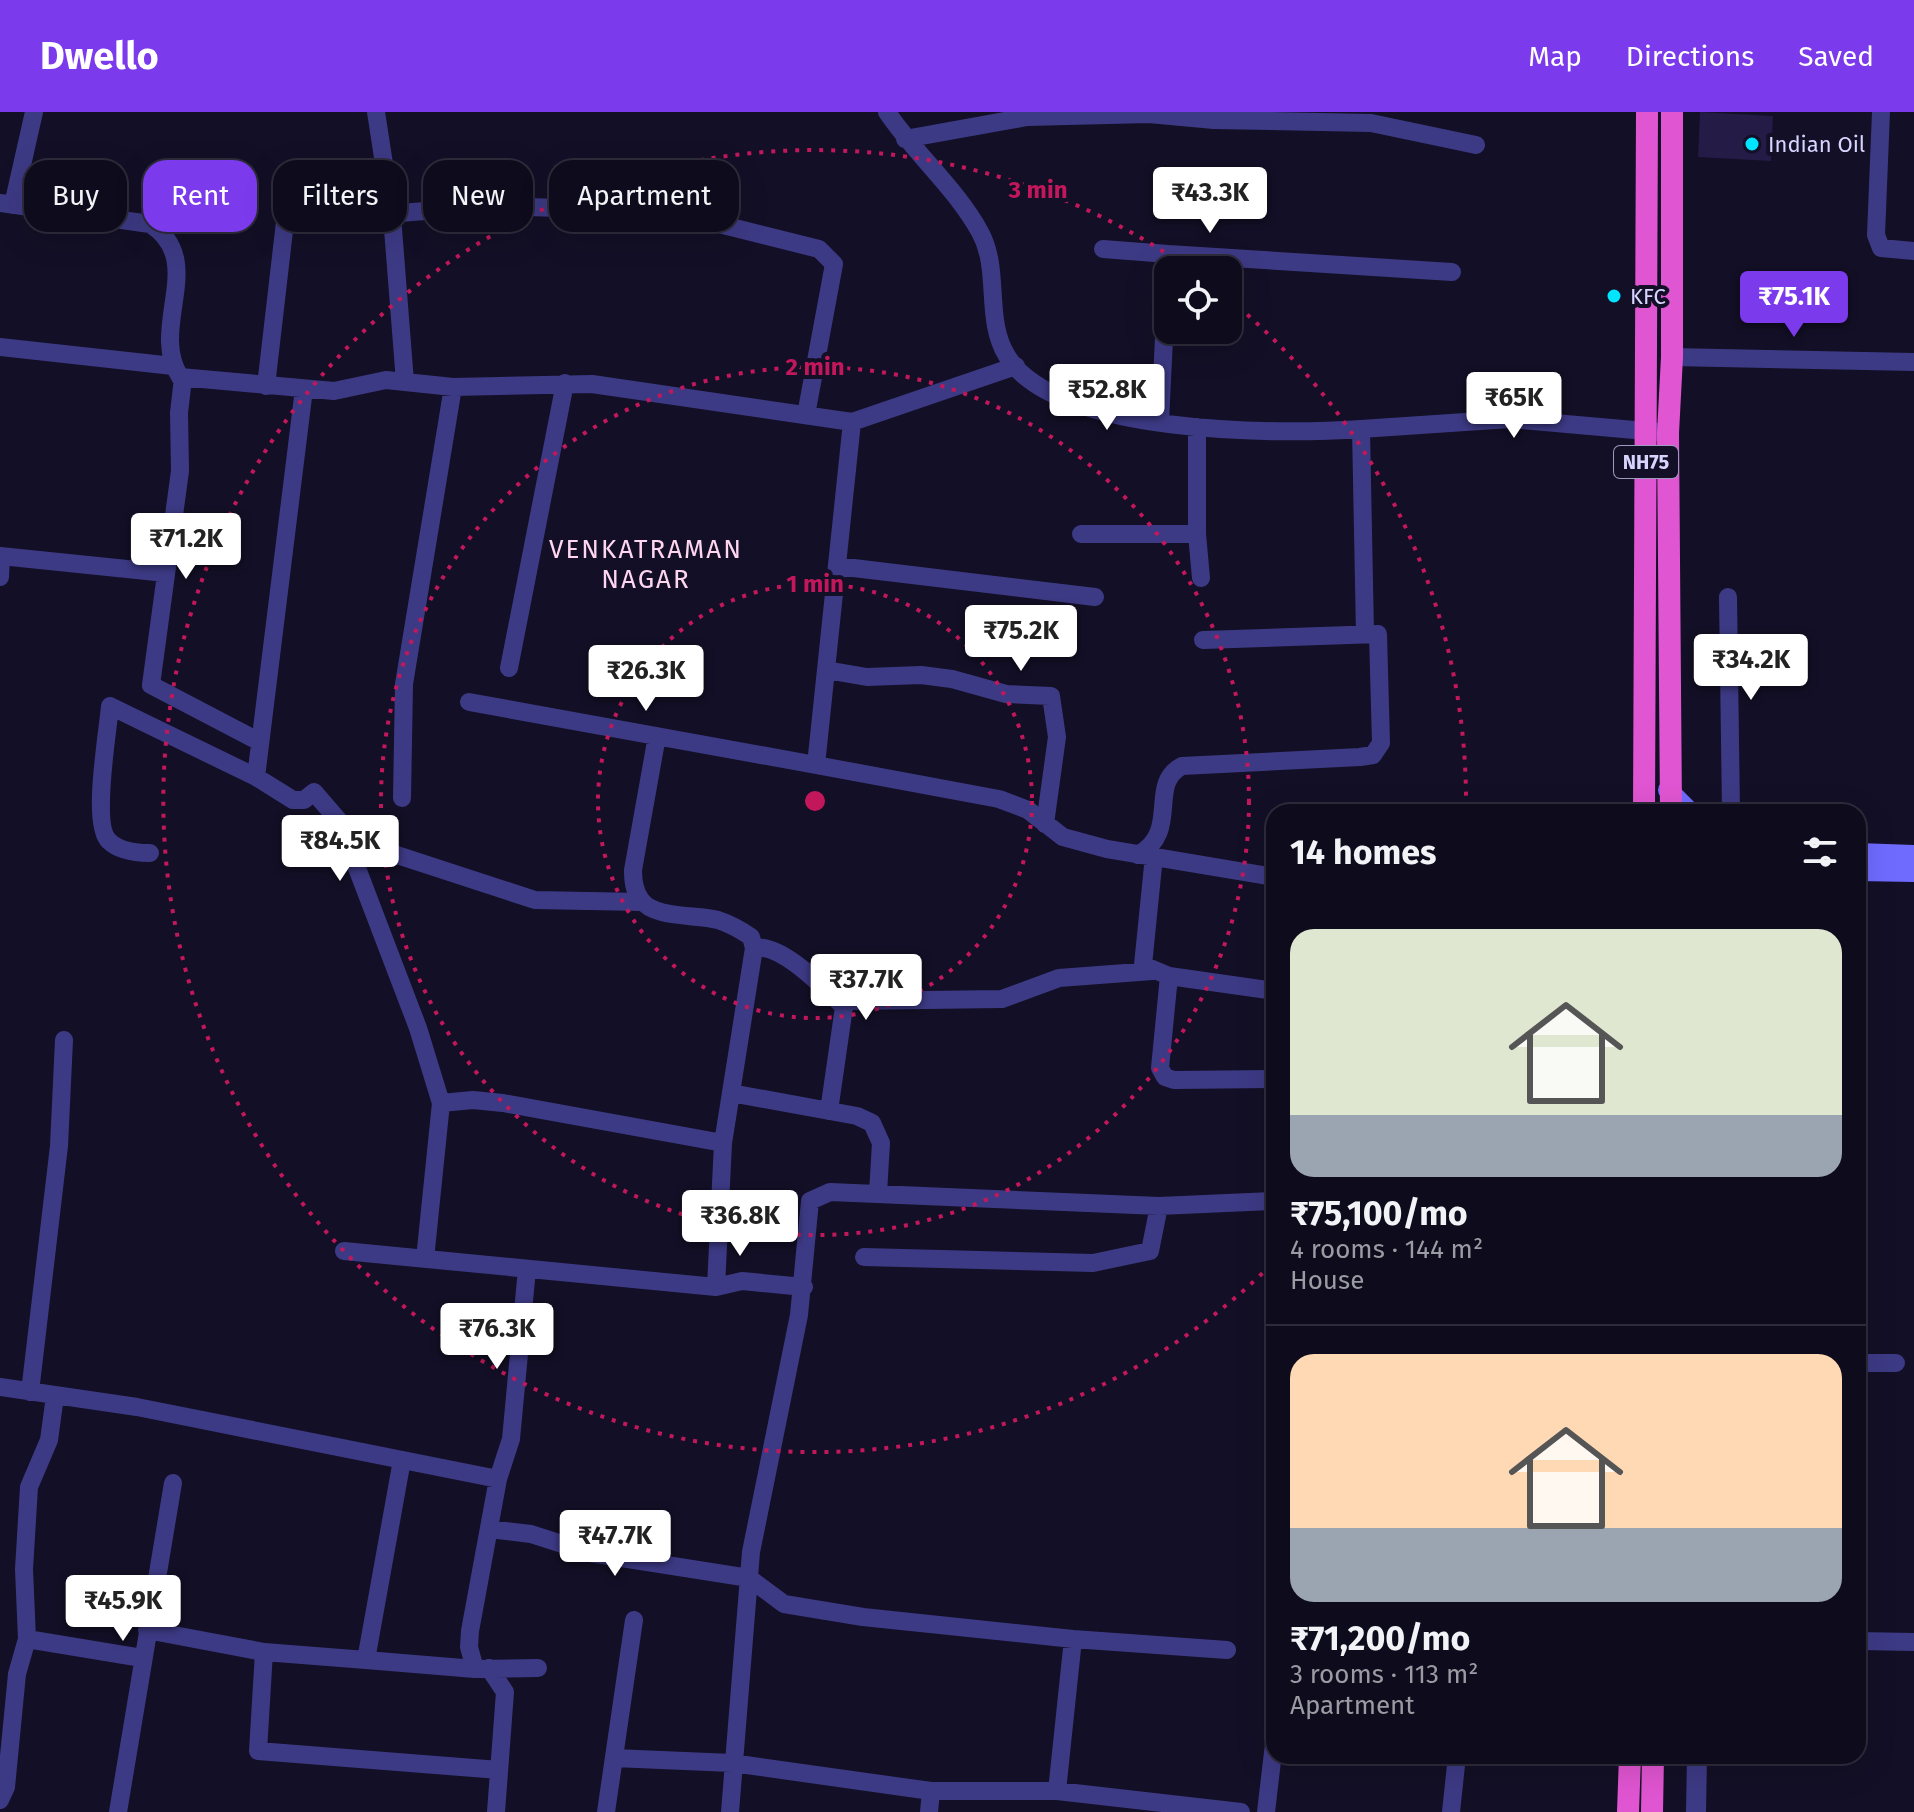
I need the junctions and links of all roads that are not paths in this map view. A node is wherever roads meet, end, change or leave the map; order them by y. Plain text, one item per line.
1 (34, 112) edge
2 (376, 112) edge
3 (887, 112) edge
4 (1647, 112) edge
5 (1672, 112) edge
6 (1881, 112) edge
7 (1149, 113) edge
8 (905, 139) junction
9 (1476, 145) dead end
10 (383, 160) edge
11 (7, 204) edge
12 (407, 214) edge
13 (284, 232) edge
14 (393, 232) edge
15 (1103, 249) dead end
16 (1914, 251) edge
17 (1168, 254) junction
18 (1452, 272) dead end
19 (0, 347) edge
20 (1672, 357) junction
21 (1914, 362) edge
22 (1016, 366) junction
23 (178, 372) junction
24 (405, 382) junction
25 (565, 383) junction
26 (266, 386) junction
27 (453, 387) junction
28 (304, 389) junction
29 (806, 415) junction
30 (852, 422) junction
31 (1160, 422) junction
32 (1197, 427) junction
33 (1361, 429) junction
34 (1657, 432) junction
35 (1081, 534) dead end
36 (1197, 534) junction
37 (0, 556) edge
38 (837, 566) junction
39 (166, 573) junction
40 (0, 577) edge
41 (1201, 578) dead end
42 (1095, 597) dead end
43 (1728, 597) dead end
44 (1365, 634) junction
45 (1203, 640) dead end
46 (509, 668) dead end
47 (826, 670) junction
48 (469, 702) dead end
49 (657, 736) junction
50 (260, 742) junction
51 (816, 765) junction
52 (256, 777) junction
53 (402, 798) dead end
54 (1670, 801) edge
55 (1644, 804) edge
56 (1731, 804) edge
57 (1045, 824) junction
58 (345, 838) junction
59 (150, 853) dead end
60 (1866, 853) edge
61 (1914, 855) edge
62 (1146, 856) junction
63 (1866, 871) edge
64 (1914, 872) edge
65 (1266, 876) edge
66 (642, 902) junction
67 (754, 948) junction
68 (1160, 973) junction
69 (1266, 990) edge
70 (844, 1007) junction
71 (64, 1040) dead end
72 (1266, 1079) edge
73 (731, 1093) junction
74 (441, 1103) junction
75 (829, 1111) junction
76 (723, 1143) junction
77 (878, 1193) junction
78 (1266, 1201) edge
79 (1159, 1206) junction
80 (344, 1251) dead end
81 (864, 1257) dead end
82 (425, 1259) junction
83 (527, 1269) junction
84 (716, 1287) junction
85 (804, 1287) junction
86 (1866, 1363) edge
87 (1896, 1363) dead end
88 (0, 1387) edge
89 (30, 1392) junction
90 (55, 1396) junction
91 (402, 1460) junction
92 (498, 1479) junction
93 (173, 1483) dead end
94 (489, 1529) junction
95 (749, 1578) junction
96 (634, 1620) dead end
97 (147, 1630) junction
98 (27, 1639) junction
99 (1073, 1639) junction
100 (1866, 1641) edge
101 (1914, 1642) edge
102 (1227, 1650) dead end
103 (264, 1652) junction
104 (142, 1658) junction
105 (366, 1660) junction
106 (482, 1668) junction
107 (538, 1668) dead end
108 (614, 1758) junction
109 (732, 1763) junction
110 (1272, 1764) edge
111 (1456, 1764) edge
112 (1630, 1764) edge
113 (1653, 1764) edge
114 (1697, 1764) edge
115 (499, 1770) junction
116 (931, 1791) junction
117 (1057, 1791) junction
118 (0, 1800) edge
119 (118, 1812) edge
120 (496, 1812) edge
121 (606, 1812) edge
122 (730, 1812) edge
123 (929, 1812) edge
124 (1241, 1812) edge
125 (1266, 1812) edge
126 (1451, 1812) edge
127 (1628, 1812) edge
128 (1652, 1812) edge
129 (1696, 1812) edge

1 - 11 street
2 - 10 street
3 - 8 street
4 - 34 highway, NH75
5 - 20 highway, NH75
6 - 16 street
7 - 8 street
7 - 9 street
8 - 22 street
11 - 23 street
12 - 29 street
13 - 26 street
14 - 24 street
15 - 17 street
17 - 18 street
17 - 31 street
19 - 23 street
20 - 21 street
20 - 34 highway, NH75
22 - 30 street
22 - 31 street
23 - 26 street
23 - 39 street
24 - 27 street
24 - 28 street
25 - 27 street
25 - 29 street
25 - 46 street
26 - 28 street
27 - 53 street
28 - 50 street
29 - 30 street
30 - 38 street
31 - 32 street
32 - 33 street
32 - 36 street
33 - 34 street
33 - 44 street
34 - 54 highway, NH75
34 - 55 highway, NH75
35 - 36 street
36 - 41 street
37 - 39 street
37 - 40 street
38 - 42 street
38 - 47 street
39 - 50 street
43 - 56 street
44 - 45 street
44 - 62 street
47 - 51 street
47 - 57 street
48 - 49 street
49 - 51 street
49 - 66 street
50 - 52 street
51 - 57 street
52 - 58 street
52 - 59 street
57 - 62 street
58 - 66 street
58 - 74 street
60 - 61 main road
62 - 65 street
62 - 68 street
63 - 64 main road
66 - 67 street
67 - 70 street
67 - 73 street
68 - 69 street
68 - 70 street
68 - 72 street
70 - 75 street
71 - 89 street
73 - 75 street
73 - 76 street
74 - 76 street
74 - 82 street
75 - 77 street
76 - 84 street
77 - 79 street
77 - 85 street
78 - 79 street
79 - 81 street
80 - 82 street
82 - 83 street
83 - 84 street
83 - 92 street
84 - 85 street
85 - 95 street
86 - 87 street
88 - 89 street
89 - 90 street
90 - 91 street
90 - 98 street
91 - 92 street
91 - 105 street
92 - 94 street
93 - 97 street
94 - 95 street
94 - 106 street
95 - 99 street
95 - 109 street
96 - 108 street
97 - 103 street
97 - 104 street
98 - 104 street
98 - 118 street
99 - 102 street
99 - 117 street
100 - 101 street
103 - 105 street
103 - 115 street
104 - 119 street
105 - 106 street
106 - 107 street
106 - 115 street
108 - 109 street
108 - 121 street
109 - 116 street
109 - 122 street
110 - 125 street
111 - 126 street
112 - 127 highway
113 - 128 highway
114 - 129 street
115 - 120 street
116 - 117 street
116 - 123 street
117 - 124 street

